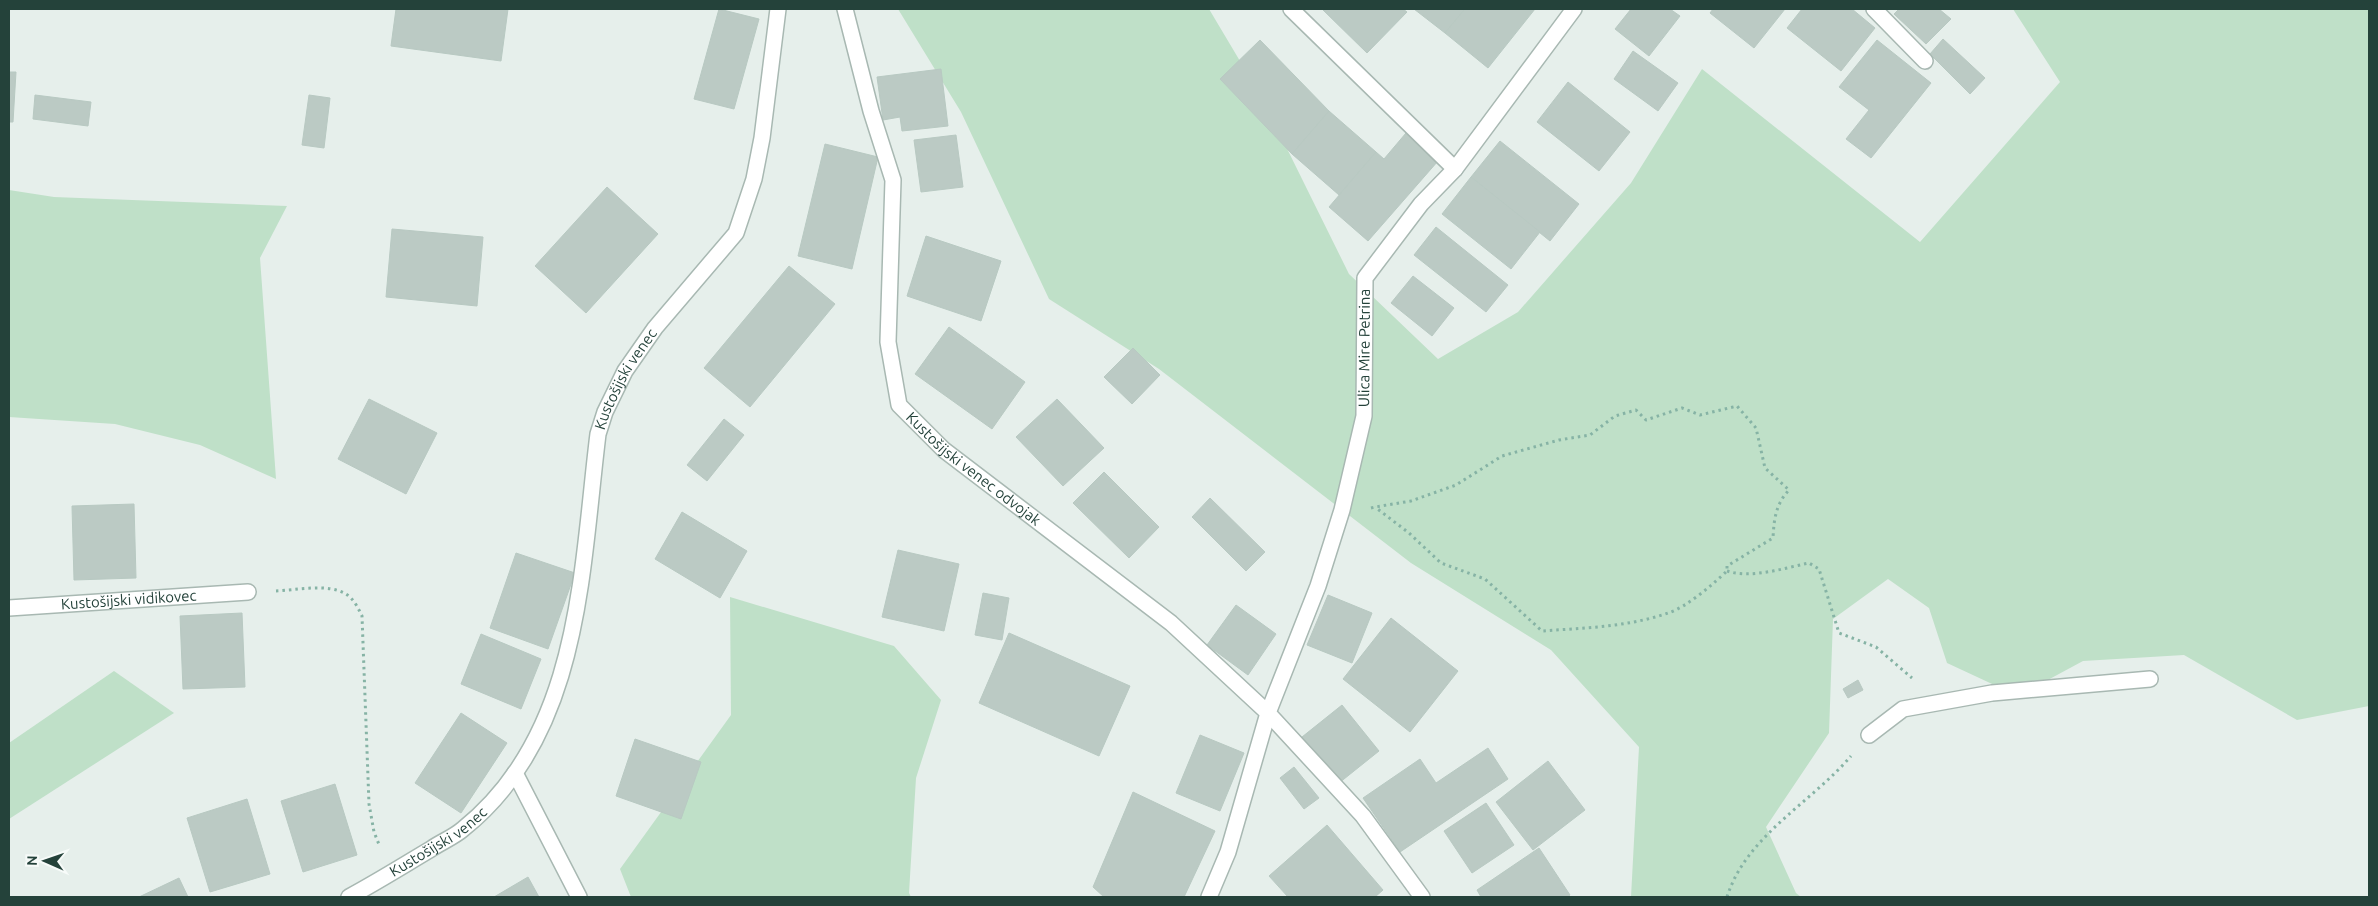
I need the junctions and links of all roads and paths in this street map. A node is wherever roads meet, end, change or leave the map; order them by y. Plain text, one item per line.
1 (778, 9) edge
2 (846, 9) edge
3 (1291, 9) edge
4 (1574, 9) edge
5 (1874, 9) edge
6 (1925, 61) dead end
7 (1455, 169) junction
8 (1375, 507) junction
9 (1342, 510) junction
10 (1727, 571) junction
11 (248, 592) joint
12 (9, 608) edge
13 (2150, 679) dead end
14 (1940, 702) junction
15 (1268, 713) junction
16 (1869, 735) joint
17 (515, 773) junction
18 (391, 874) junction
19 (349, 897) edge
20 (579, 897) edge
21 (1209, 897) edge
22 (1422, 897) edge
23 (1728, 897) edge

1 - 17 street, Kustošijski venec
2 - 15 street, Kustošijski venec odvojak
3 - 7 street
4 - 7 street, Ulica Mire Petrina
5 - 6 street
7 - 9 street, Ulica Mire Petrina
8 - 9 path
8 - 10 path
8 - 10 path
9 - 15 street, Ulica Mire Petrina
10 - 14 path
11 - 12 street, Kustošijski vidikovec
11 - 18 path
13 - 14 street
14 - 16 street
15 - 21 street
15 - 22 street, Kustošijski venec odvojak
16 - 23 path
17 - 18 street, Kustošijski venec
17 - 20 street
18 - 19 street, Kustošijski venec

